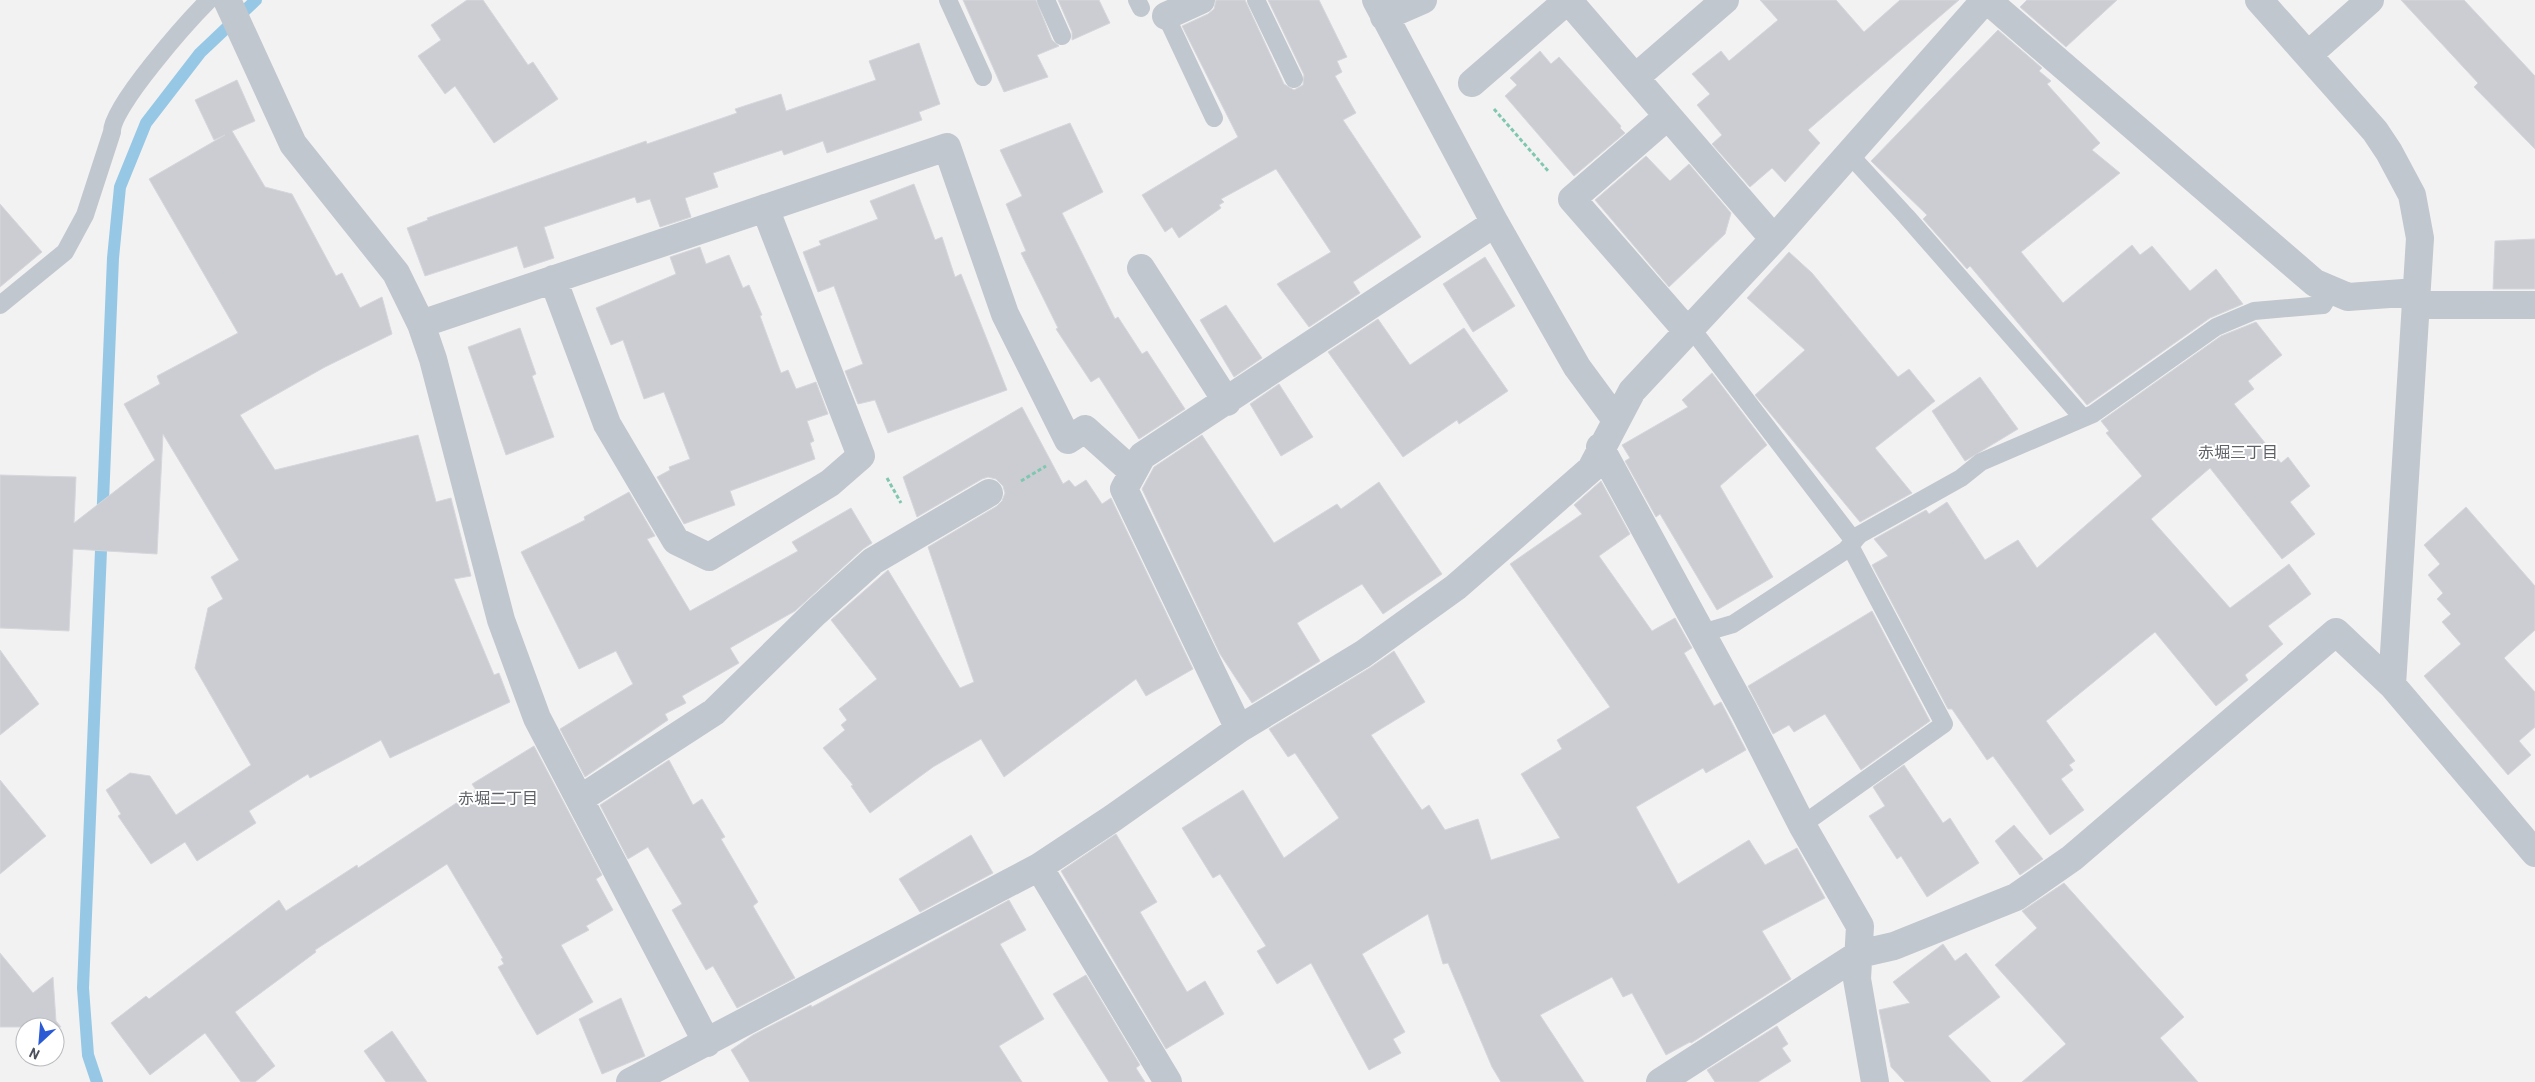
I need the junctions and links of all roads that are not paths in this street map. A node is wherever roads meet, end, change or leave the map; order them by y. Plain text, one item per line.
1 (221, 0) edge
2 (948, 0) edge
3 (1046, 0) edge
4 (1201, 0) edge
5 (1256, 0) edge
6 (1423, 0) edge
7 (1568, 0) edge
8 (1725, 0) edge
9 (1986, 0) edge
10 (2259, 0) edge
11 (2370, 0) edge
12 (1380, 9) edge
13 (1166, 16) joint
14 (1062, 36) dead end
15 (2308, 54) junction
16 (1636, 77) junction
17 (983, 78) dead end
18 (1294, 79) dead end
19 (1472, 83) road end
20 (1668, 116) junction
21 (1214, 118) dead end
22 (1849, 154) junction
23 (765, 208) junction
24 (1496, 223) junction
25 (1774, 239) junction
26 (1141, 268) dead end
27 (553, 279) junction
28 (2332, 290) junction
29 (2416, 298) junction
30 (0, 304) edge
31 (2535, 305) edge
32 (421, 324) junction
33 (1689, 330) junction
34 (1227, 402) junction
35 (2083, 418) junction
36 (1616, 420) junction
37 (1600, 447) junction
38 (1133, 472) junction
39 (989, 493) road end
40 (1852, 543) junction
41 (1702, 633) junction
42 (2392, 685) junction
43 (1239, 729) junction
44 (580, 799) junction
45 (1802, 825) junction
46 (2535, 853) edge
47 (1039, 867) junction
48 (1859, 954) junction
49 (707, 1043) junction
50 (630, 1082) edge
51 (1168, 1082) edge
52 (1660, 1082) edge
53 (1875, 1082) edge

1 - 30 lane
1 - 32 street
2 - 17 lane
3 - 14 lane
4 - 13 street
5 - 18 lane
6 - 12 street
7 - 16 street
7 - 19 street
8 - 16 street
9 - 22 street
9 - 28 street
10 - 15 street
11 - 15 street
12 - 24 street
13 - 21 lane
15 - 29 street
16 - 20 street
20 - 25 street
20 - 33 street
22 - 25 street
22 - 35 lane
23 - 27 street
23 - 27 street
23 - 38 street
24 - 34 street
24 - 36 street
25 - 33 street
26 - 34 street
27 - 32 street
28 - 29 street
28 - 35 lane
29 - 31 street
29 - 42 street
32 - 44 street
33 - 36 street
33 - 40 lane
34 - 38 street
35 - 40 lane
36 - 37 street
37 - 41 street
37 - 43 street
38 - 43 street
39 - 44 street
40 - 41 lane
40 - 45 lane
41 - 45 street
42 - 46 street
42 - 48 street
43 - 47 street
44 - 49 street
45 - 48 street
47 - 49 street
47 - 51 street
48 - 52 street
48 - 53 street
49 - 50 street

